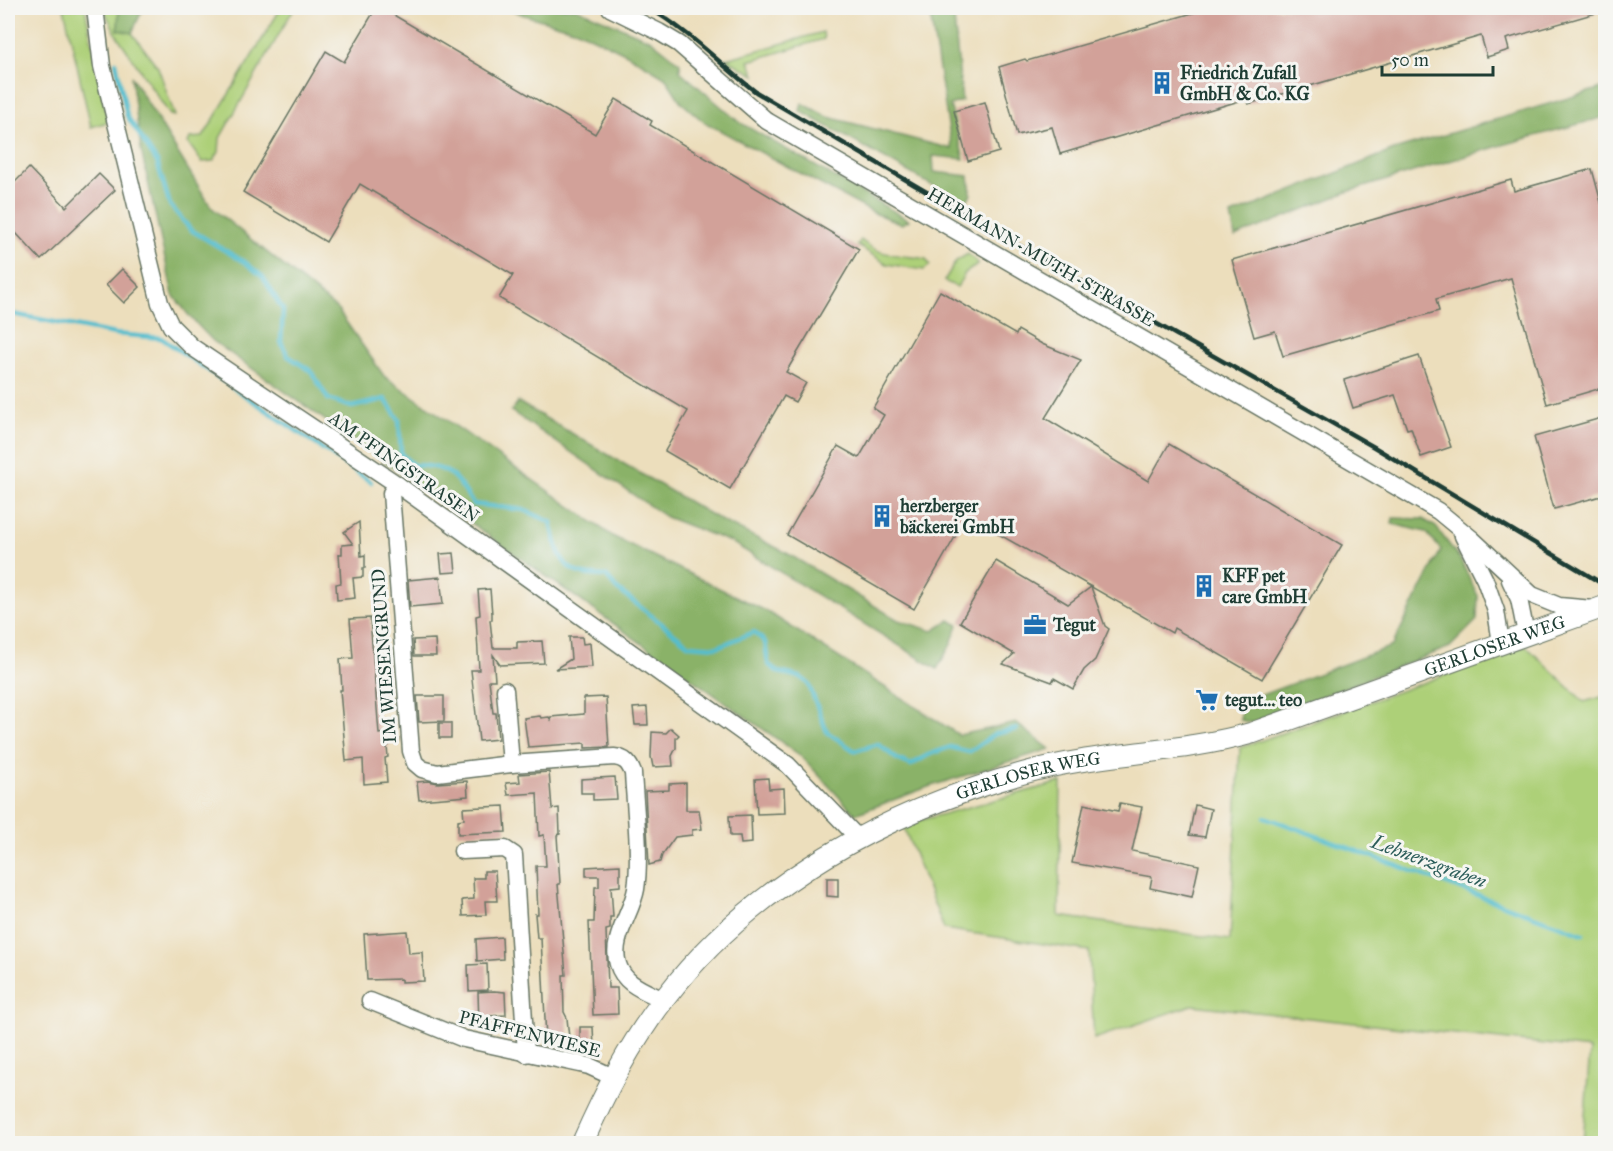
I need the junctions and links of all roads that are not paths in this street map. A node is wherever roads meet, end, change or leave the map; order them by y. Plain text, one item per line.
1 (610, 8) edge
2 (96, 14) edge
3 (398, 485) junction
4 (1460, 530) junction
5 (1506, 572) junction
6 (1600, 608) edge
7 (1526, 634) junction
8 (1501, 643) junction
9 (505, 690) dead end
10 (511, 764) junction
11 (859, 839) junction
12 (462, 851) dead end
13 (663, 1000) junction
14 (370, 1001) dead end
15 (525, 1054) junction
16 (614, 1077) junction
17 (582, 1143) edge

1 - 4 street, HERMANN-MUTH-STRASSE
2 - 3 street, AM PFINGSTRASEN
3 - 10 street, IM WIESENGRUND
3 - 11 street, AM PFINGSTRASEN
4 - 5 street, HERMANN-MUTH-STRASSE
4 - 8 street, HERMANN-MUTH-STRASSE
5 - 6 street, HERMANN-MUTH-STRASSE
5 - 7 street, HERMANN-MUTH-STRASSE
6 - 7 street, GERLOSER WEG
7 - 8 street, GERLOSER WEG
8 - 11 street, GERLOSER WEG
9 - 10 street
10 - 13 street, IM WIESENGRUND
11 - 13 street, GERLOSER WEG
12 - 15 street
13 - 16 street, GERLOSER WEG
14 - 15 street, PFAFFENWIESE
15 - 16 street, PFAFFENWIESE
16 - 17 street, GERLOSER WEG

